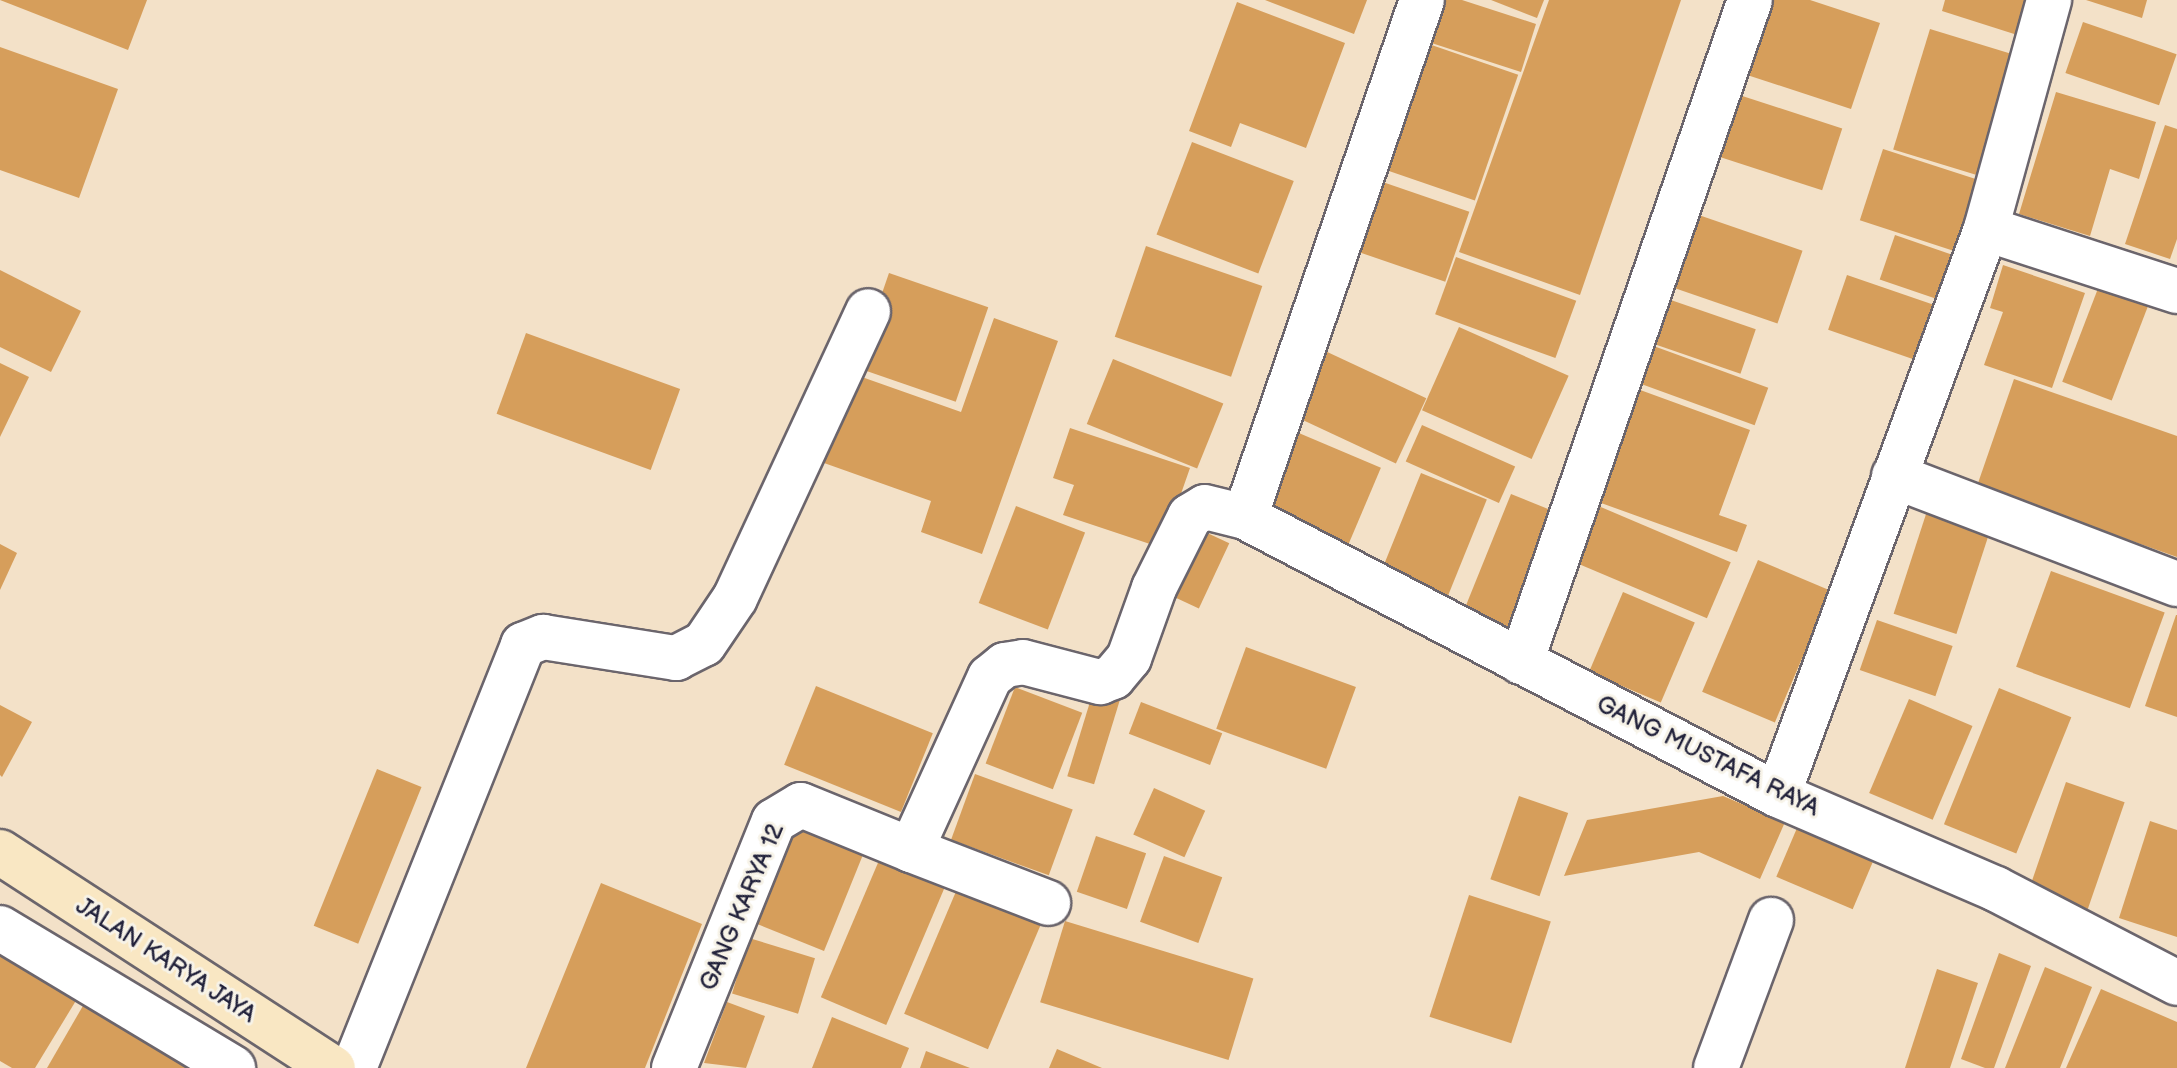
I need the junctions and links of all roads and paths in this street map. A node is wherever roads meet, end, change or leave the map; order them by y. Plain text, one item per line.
1 (1422, 0) edge
2 (1750, 0) edge
3 (2049, 0) edge
4 (1986, 229) junction
5 (2177, 291) edge
6 (868, 311) dead end
7 (1894, 476) junction
8 (1245, 517) junction
9 (2177, 584) edge
10 (1521, 662) junction
11 (1778, 795) junction
12 (911, 850) junction
13 (0, 852) edge
14 (1048, 903) dead end
15 (1771, 920) dead end
16 (0, 928) edge
17 (2177, 983) edge
18 (233, 1068) edge
19 (333, 1068) edge
20 (354, 1068) edge
21 (674, 1068) edge
22 (1716, 1068) edge

1 - 8 street
2 - 10 street
3 - 4 street
4 - 5 street
4 - 7 street
6 - 20 street
7 - 9 street
7 - 11 street
8 - 10 street, GANG MUSTAFA RAYA
8 - 12 street, GANG MUSTAFA RAYA
10 - 11 street, GANG MUSTAFA RAYA
11 - 17 street, GANG MUSTAFA RAYA
12 - 14 street
12 - 21 street, GANG KARYA 12
13 - 19 main road, JALAN KARYA JAYA
15 - 22 street
16 - 18 street

